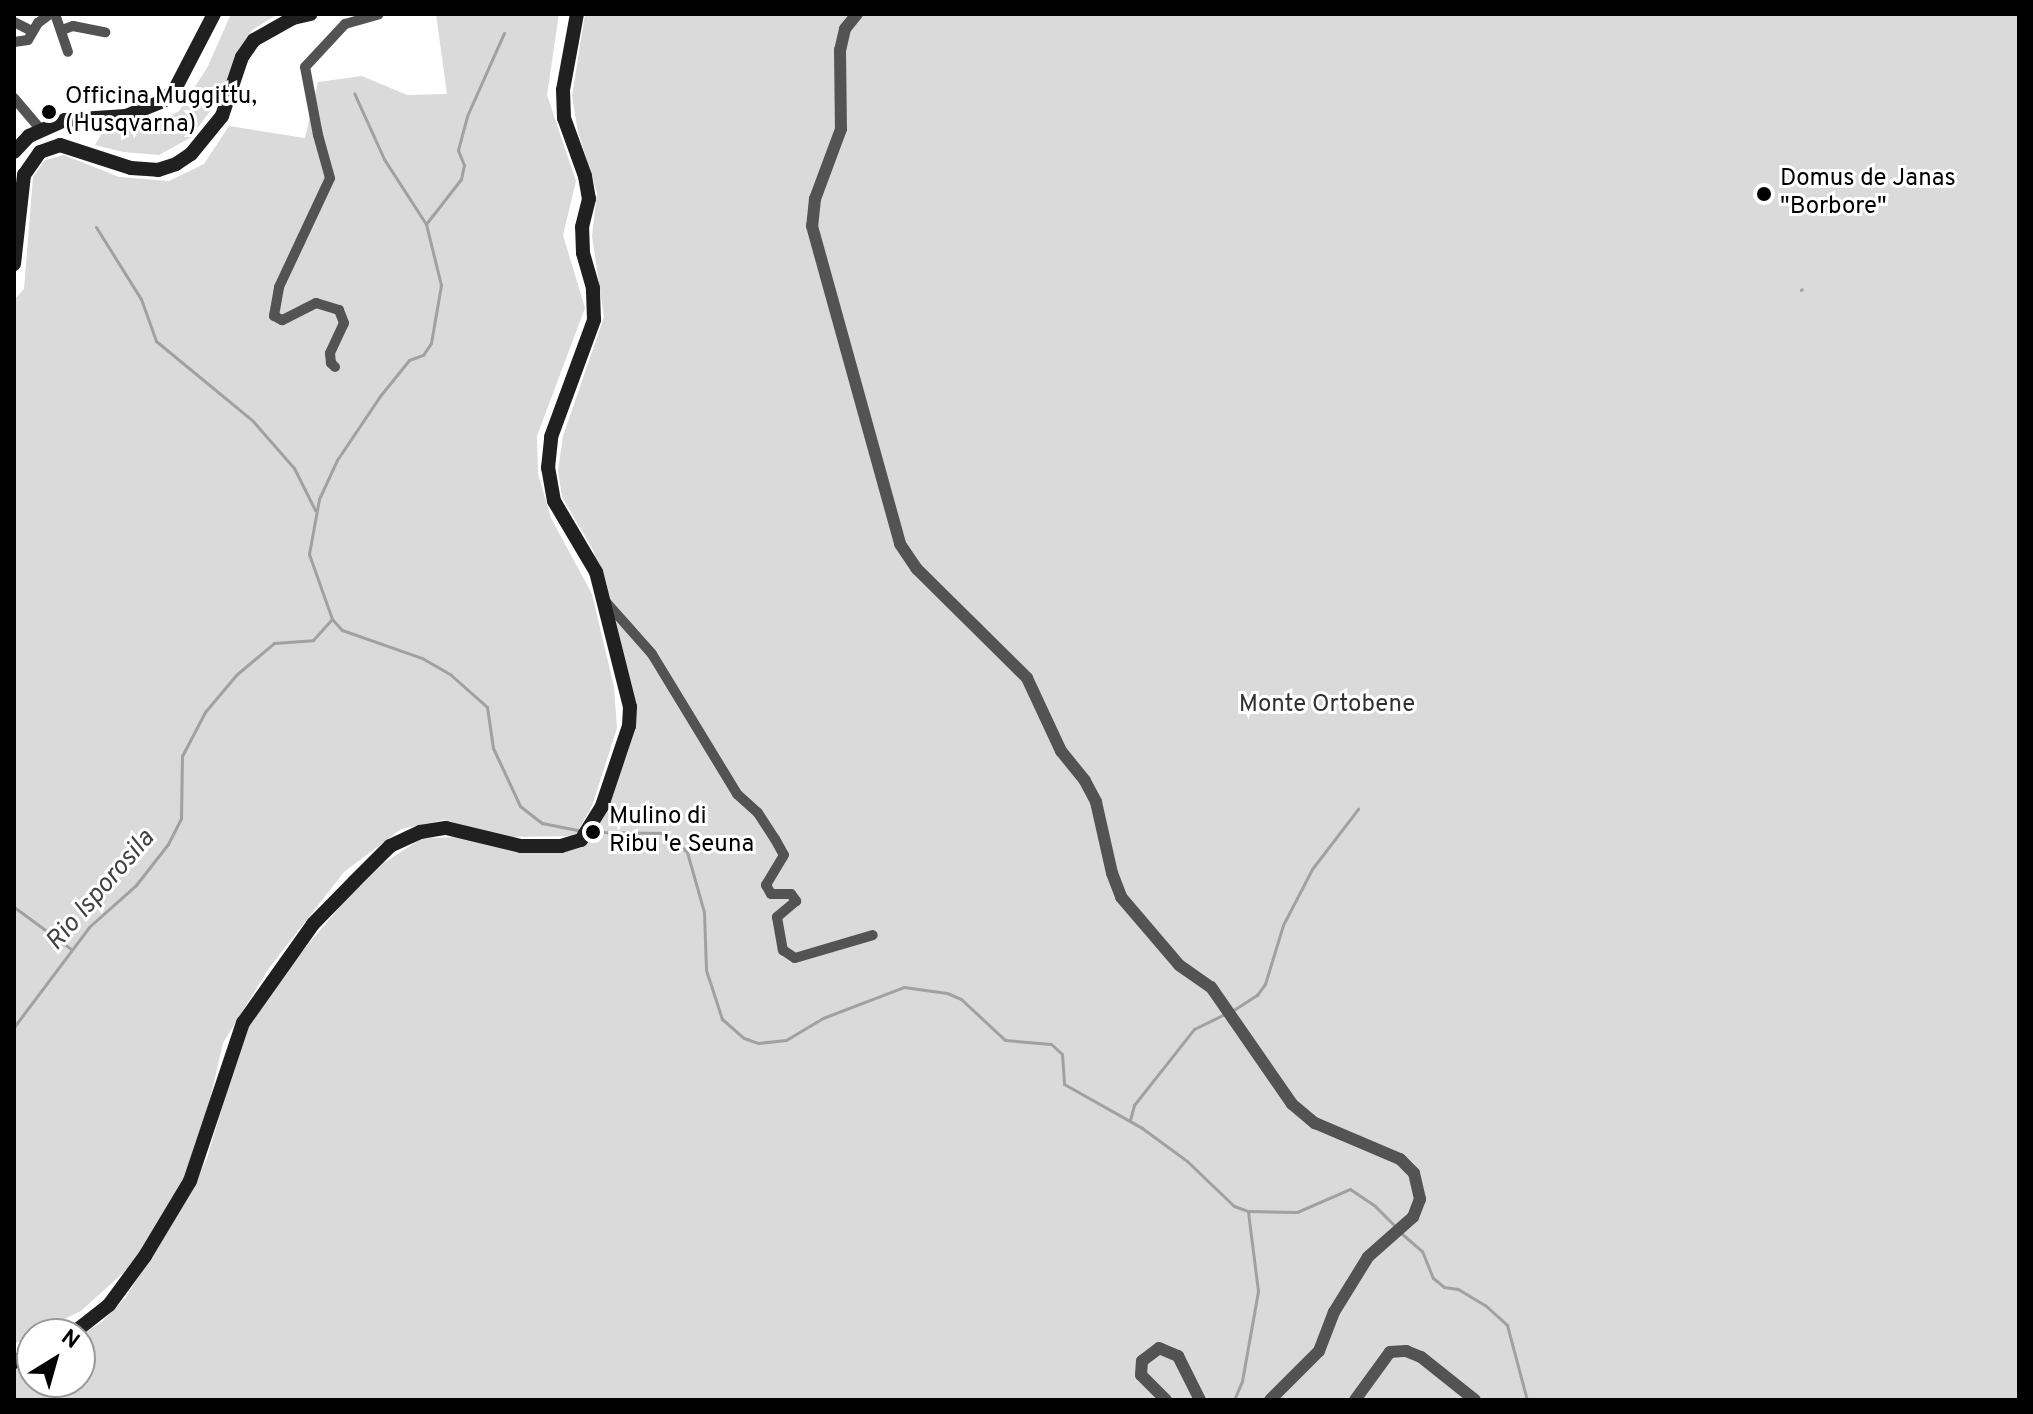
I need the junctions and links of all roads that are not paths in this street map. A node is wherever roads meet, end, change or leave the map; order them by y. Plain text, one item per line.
1 (52, 14) edge
2 (214, 14) edge
3 (311, 14) edge
4 (379, 14) edge
5 (577, 14) edge
6 (857, 14) edge
7 (14, 22) edge
8 (62, 30) junction
9 (32, 31) junction
10 (105, 32) dead end
11 (14, 42) edge
12 (68, 52) dead end
13 (14, 98) edge
14 (42, 131) junction
15 (14, 152) edge
16 (14, 264) edge
17 (335, 367) dead end
18 (606, 602) junction
19 (873, 935) dead end
20 (92, 1318) edge
21 (1166, 1400) edge
22 (1200, 1400) edge
23 (1270, 1400) edge
24 (1355, 1400) edge
25 (1475, 1400) edge

1 - 8 street
1 - 9 street
2 - 14 main road
3 - 16 main road
4 - 17 street
5 - 18 main road
6 - 23 street
7 - 9 street
8 - 10 street
8 - 12 street
9 - 11 street
13 - 14 street
14 - 15 main road
18 - 19 street
18 - 20 main road
21 - 22 street
24 - 25 street

